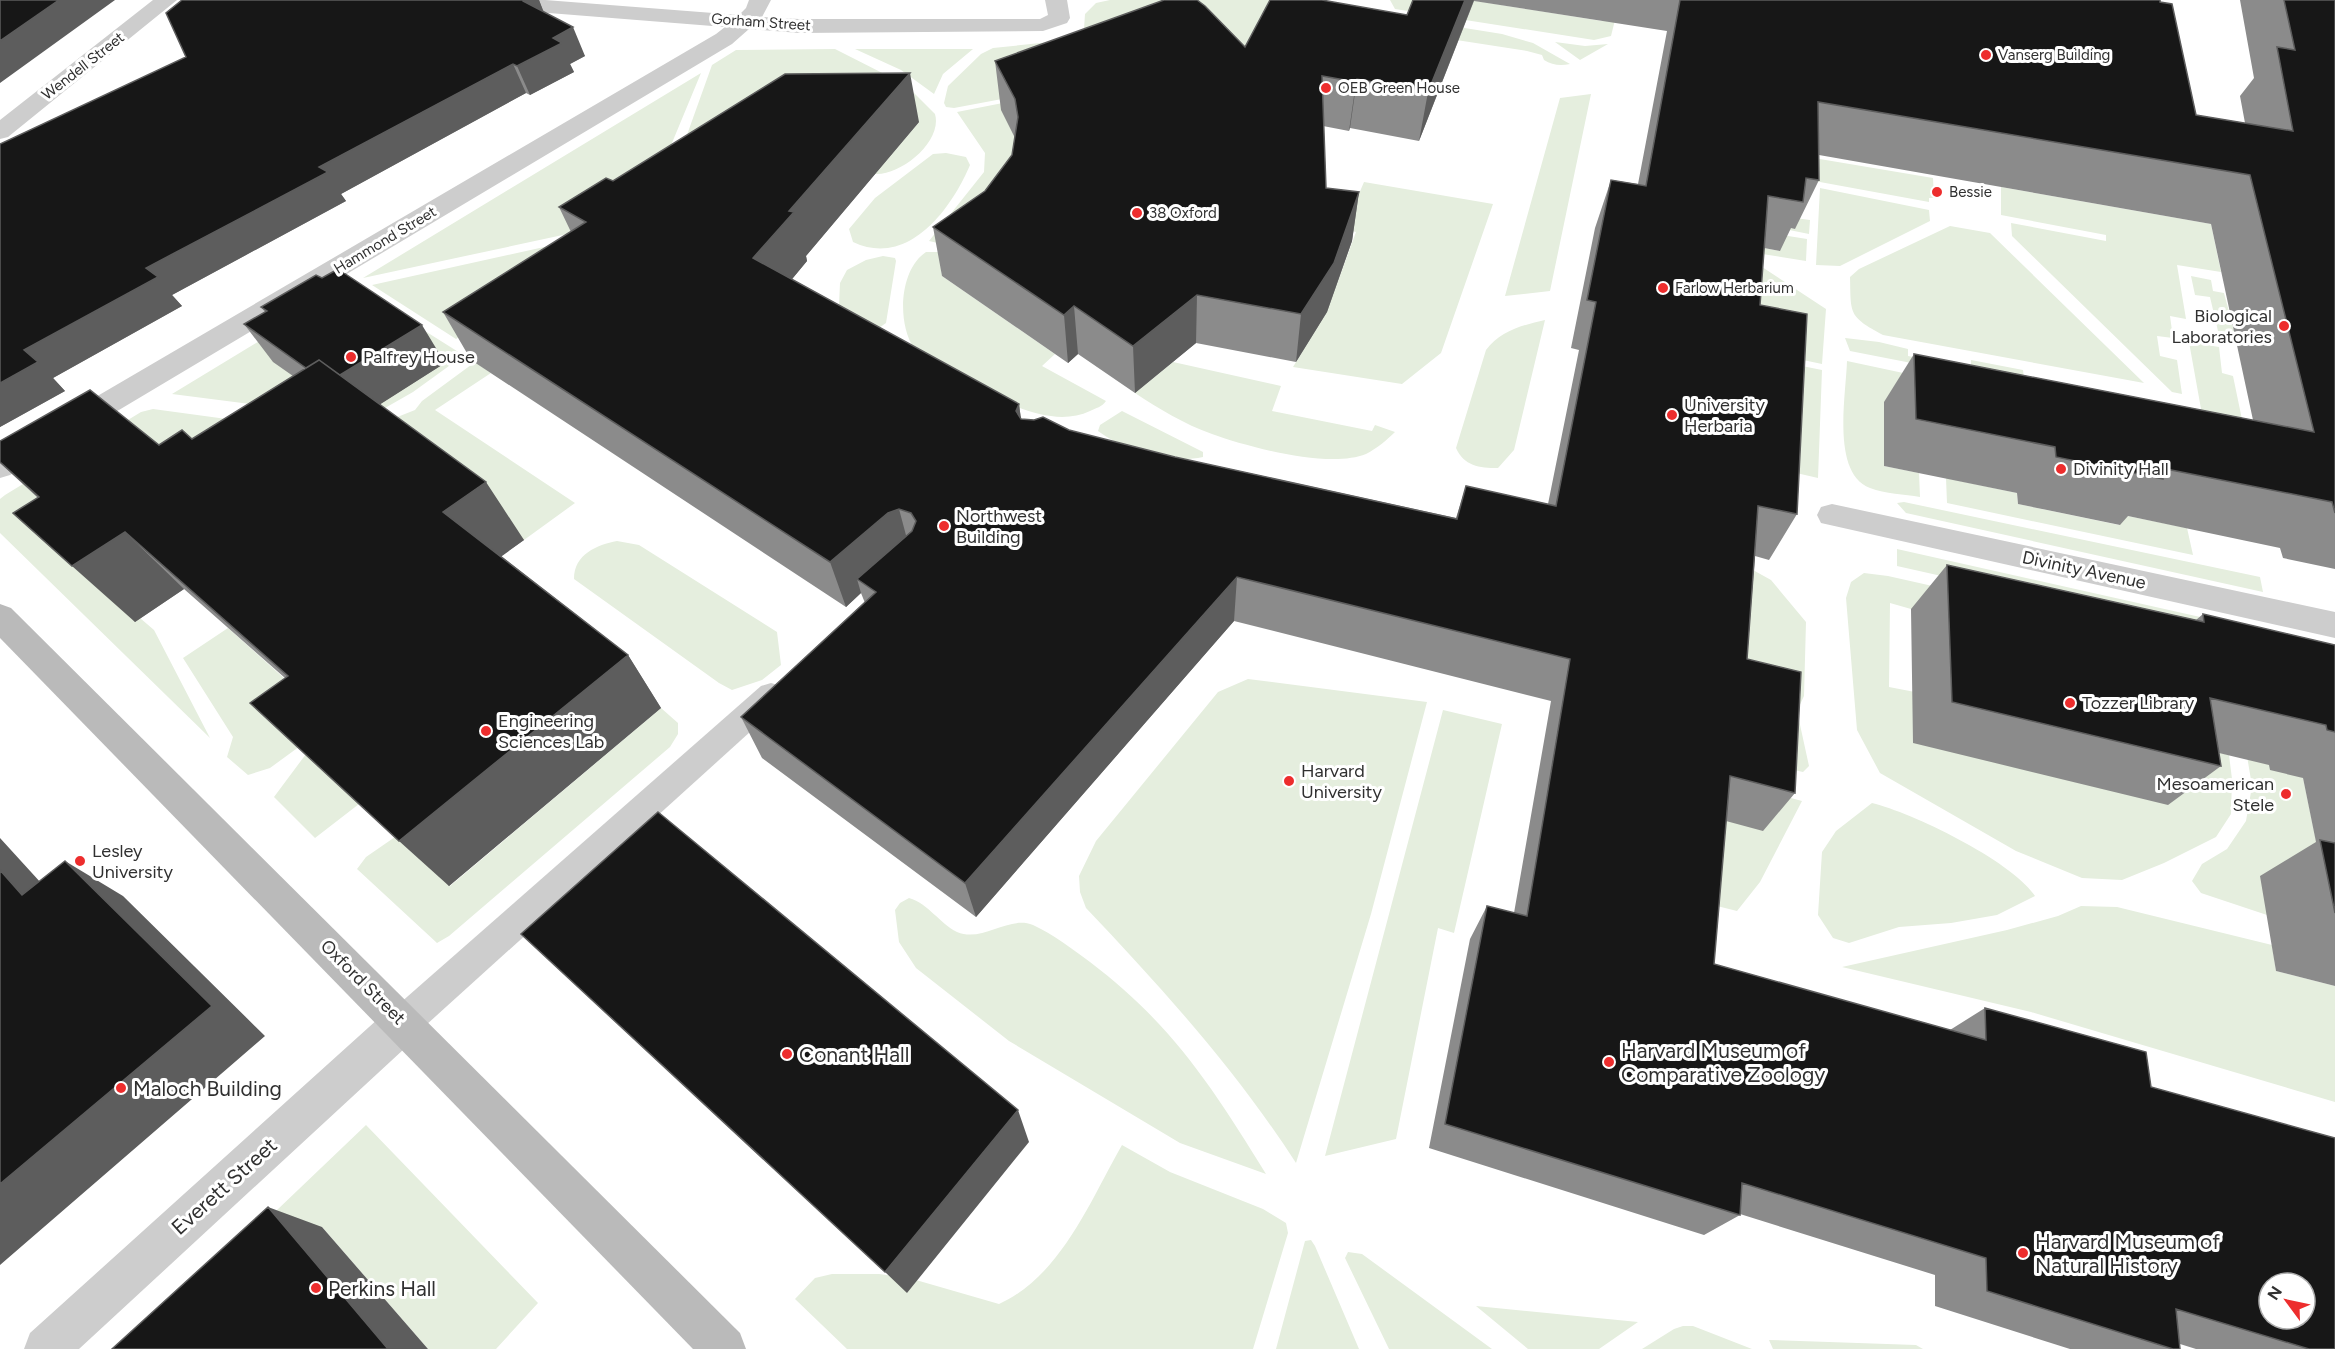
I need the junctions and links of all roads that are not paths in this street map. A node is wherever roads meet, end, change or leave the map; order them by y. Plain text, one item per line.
1 (166, 0) edge
2 (462, 0) edge
3 (759, 0) edge
4 (1058, 9) edge
5 (744, 23) junction
6 (0, 132) edge
7 (0, 468) edge
8 (1832, 515) dead end
9 (0, 617) edge
10 (2335, 625) edge
11 (789, 679) edge
12 (403, 1023) junction
13 (46, 1349) edge
14 (724, 1349) edge

1 - 6 street, Wendell Street
2 - 5 street, Gorham Street
3 - 5 street, Hammond Street
4 - 5 street, Gorham Street
5 - 7 street, Hammond Street
8 - 10 street, Divinity Avenue
9 - 12 street, Oxford Street
11 - 12 lane
12 - 13 street, Everett Street
12 - 14 street, Oxford Street

